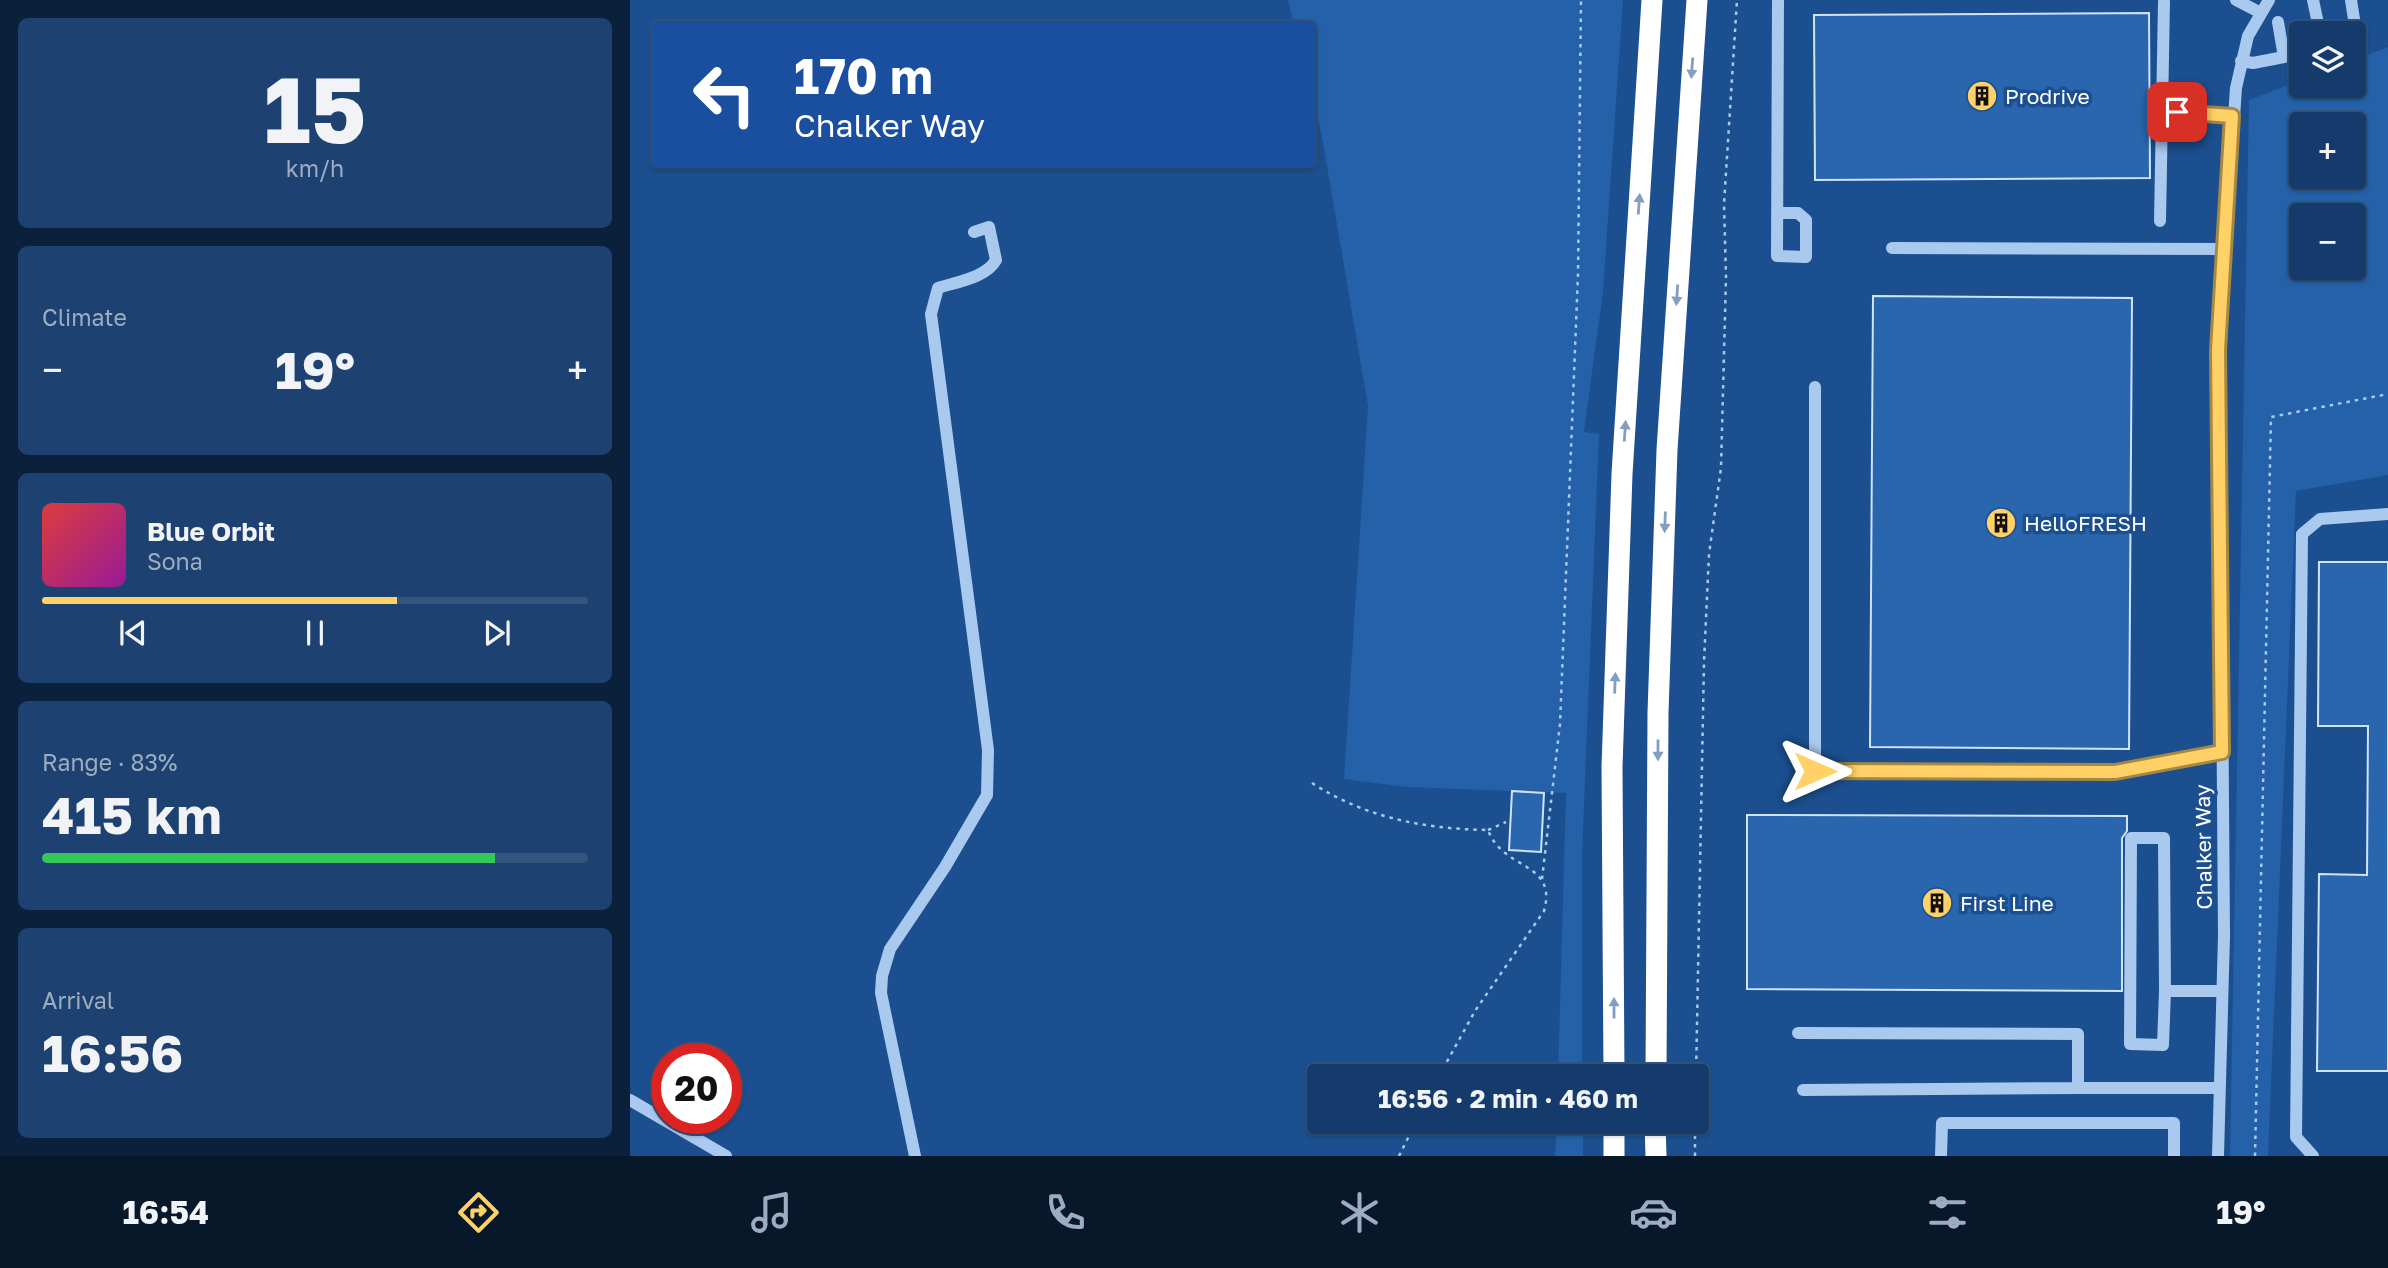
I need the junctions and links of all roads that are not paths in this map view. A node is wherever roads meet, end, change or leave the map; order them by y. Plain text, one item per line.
1 (1652, 0) edge
2 (1697, 0) edge
3 (1778, 0) edge
4 (2236, 0) edge
5 (2269, 0) edge
6 (2314, 0) edge
7 (2351, 0) edge
8 (2164, 2) dead end
9 (2261, 13) junction
10 (2318, 21) edge
11 (2354, 21) edge
12 (2278, 22) dead end
13 (2289, 56) edge
14 (2284, 57) junction
15 (2241, 61) junction
16 (2162, 111) junction
17 (2232, 116) junction
18 (1778, 213) dead end
19 (2160, 221) dead end
20 (974, 232) dead end
21 (1892, 248) dead end
22 (2225, 249) junction
23 (1815, 387) dead end
24 (2388, 514) edge
25 (2222, 752) junction
26 (2165, 991) junction
27 (2221, 991) junction
28 (1798, 1033) dead end
29 (1614, 1064) edge
30 (1656, 1064) edge
31 (2078, 1088) junction
32 (2220, 1088) junction
33 (1803, 1090) dead end
34 (630, 1100) edge
35 (1614, 1134) edge
36 (1655, 1134) edge
37 (726, 1156) edge
38 (915, 1156) edge
39 (1614, 1156) edge
40 (1656, 1156) edge
41 (1941, 1156) edge
42 (2174, 1156) edge
43 (2218, 1156) edge
44 (2313, 1156) edge

29 -> 1 highway
2 -> 30 highway
3 - 18 street
4 - 9 street
5 - 9 street, Chalker Way
6 - 10 street
7 - 11 street
8 - 16 street
9 - 15 street, Chalker Way
12 - 14 street
13 - 14 street
14 - 15 street
15 - 17 street, Chalker Way
16 - 17 street
16 - 19 street
17 - 22 street, Chalker Way
20 - 38 street
21 - 22 street
22 - 25 street, Chalker Way
23 - 25 street
24 - 44 street
25 - 27 street, Chalker Way
26 - 26 street
26 - 27 street
27 - 32 street, Chalker Way
28 - 31 street
31 - 32 street
31 - 33 street
32 - 43 street, Chalker Way
34 - 37 street
35 - 39 highway
36 - 40 highway
41 - 42 street

